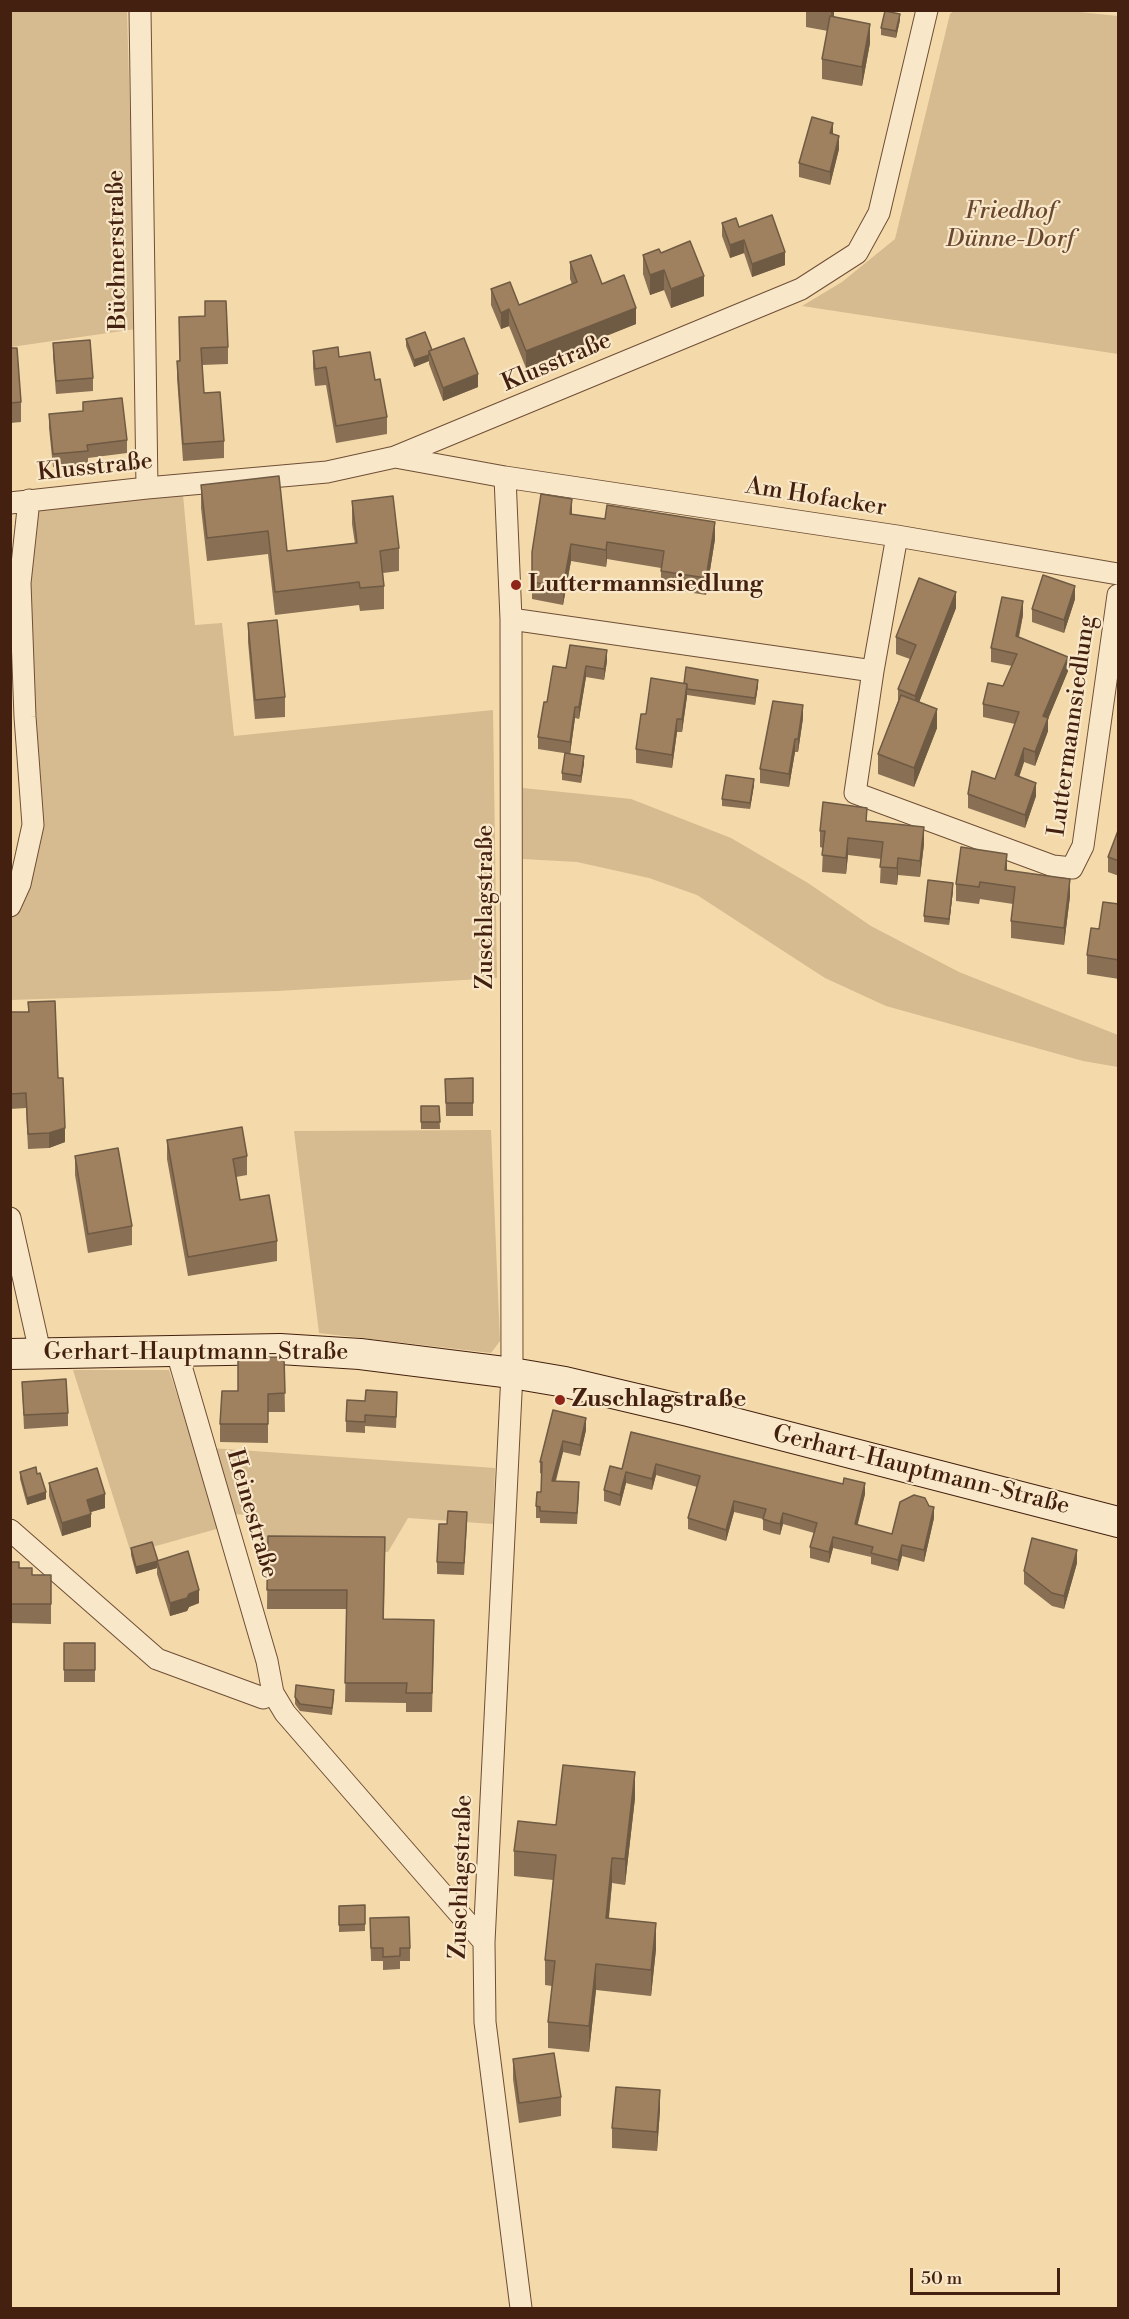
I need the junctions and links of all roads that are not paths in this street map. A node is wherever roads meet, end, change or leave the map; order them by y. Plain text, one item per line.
1 (140, 10) edge
2 (927, 10) edge
3 (395, 458) junction
4 (505, 477) junction
5 (147, 488) junction
6 (20, 502) edge
7 (897, 536) junction
8 (1119, 574) edge
9 (1119, 595) edge
10 (511, 619) junction
11 (873, 671) junction
12 (18, 717) edge
13 (10, 906) edge
14 (10, 1218) edge
15 (176, 1349) junction
16 (40, 1352) junction
17 (10, 1354) edge
18 (512, 1372) junction
19 (1119, 1522) edge
20 (10, 1530) edge
21 (273, 1693) junction
22 (484, 1942) junction
23 (521, 2308) edge

1 - 5 street, Büchnerstraße
2 - 3 street, Klusstraße
3 - 4 street
3 - 5 street, Klusstraße
4 - 7 street, Am Hofacker
4 - 10 street, Zuschlagstraße
5 - 6 street, Klusstraße
6 - 12 street
7 - 8 street, Am Hofacker
7 - 11 street, Luttermannsiedlung
9 - 11 street, Luttermannsiedlung
10 - 11 street
10 - 18 street, Zuschlagstraße
12 - 13 street
14 - 16 street
15 - 16 street, Gerhart-Hauptmann-Straße
15 - 18 street, Gerhart-Hauptmann-Straße
15 - 21 street, Heinestraße
16 - 17 street, Gerhart-Hauptmann-Straße
18 - 19 street, Gerhart-Hauptmann-Straße
18 - 22 street, Zuschlagstraße
20 - 21 street
21 - 22 street, Heinestraße
22 - 23 street, Zuschlagstraße

